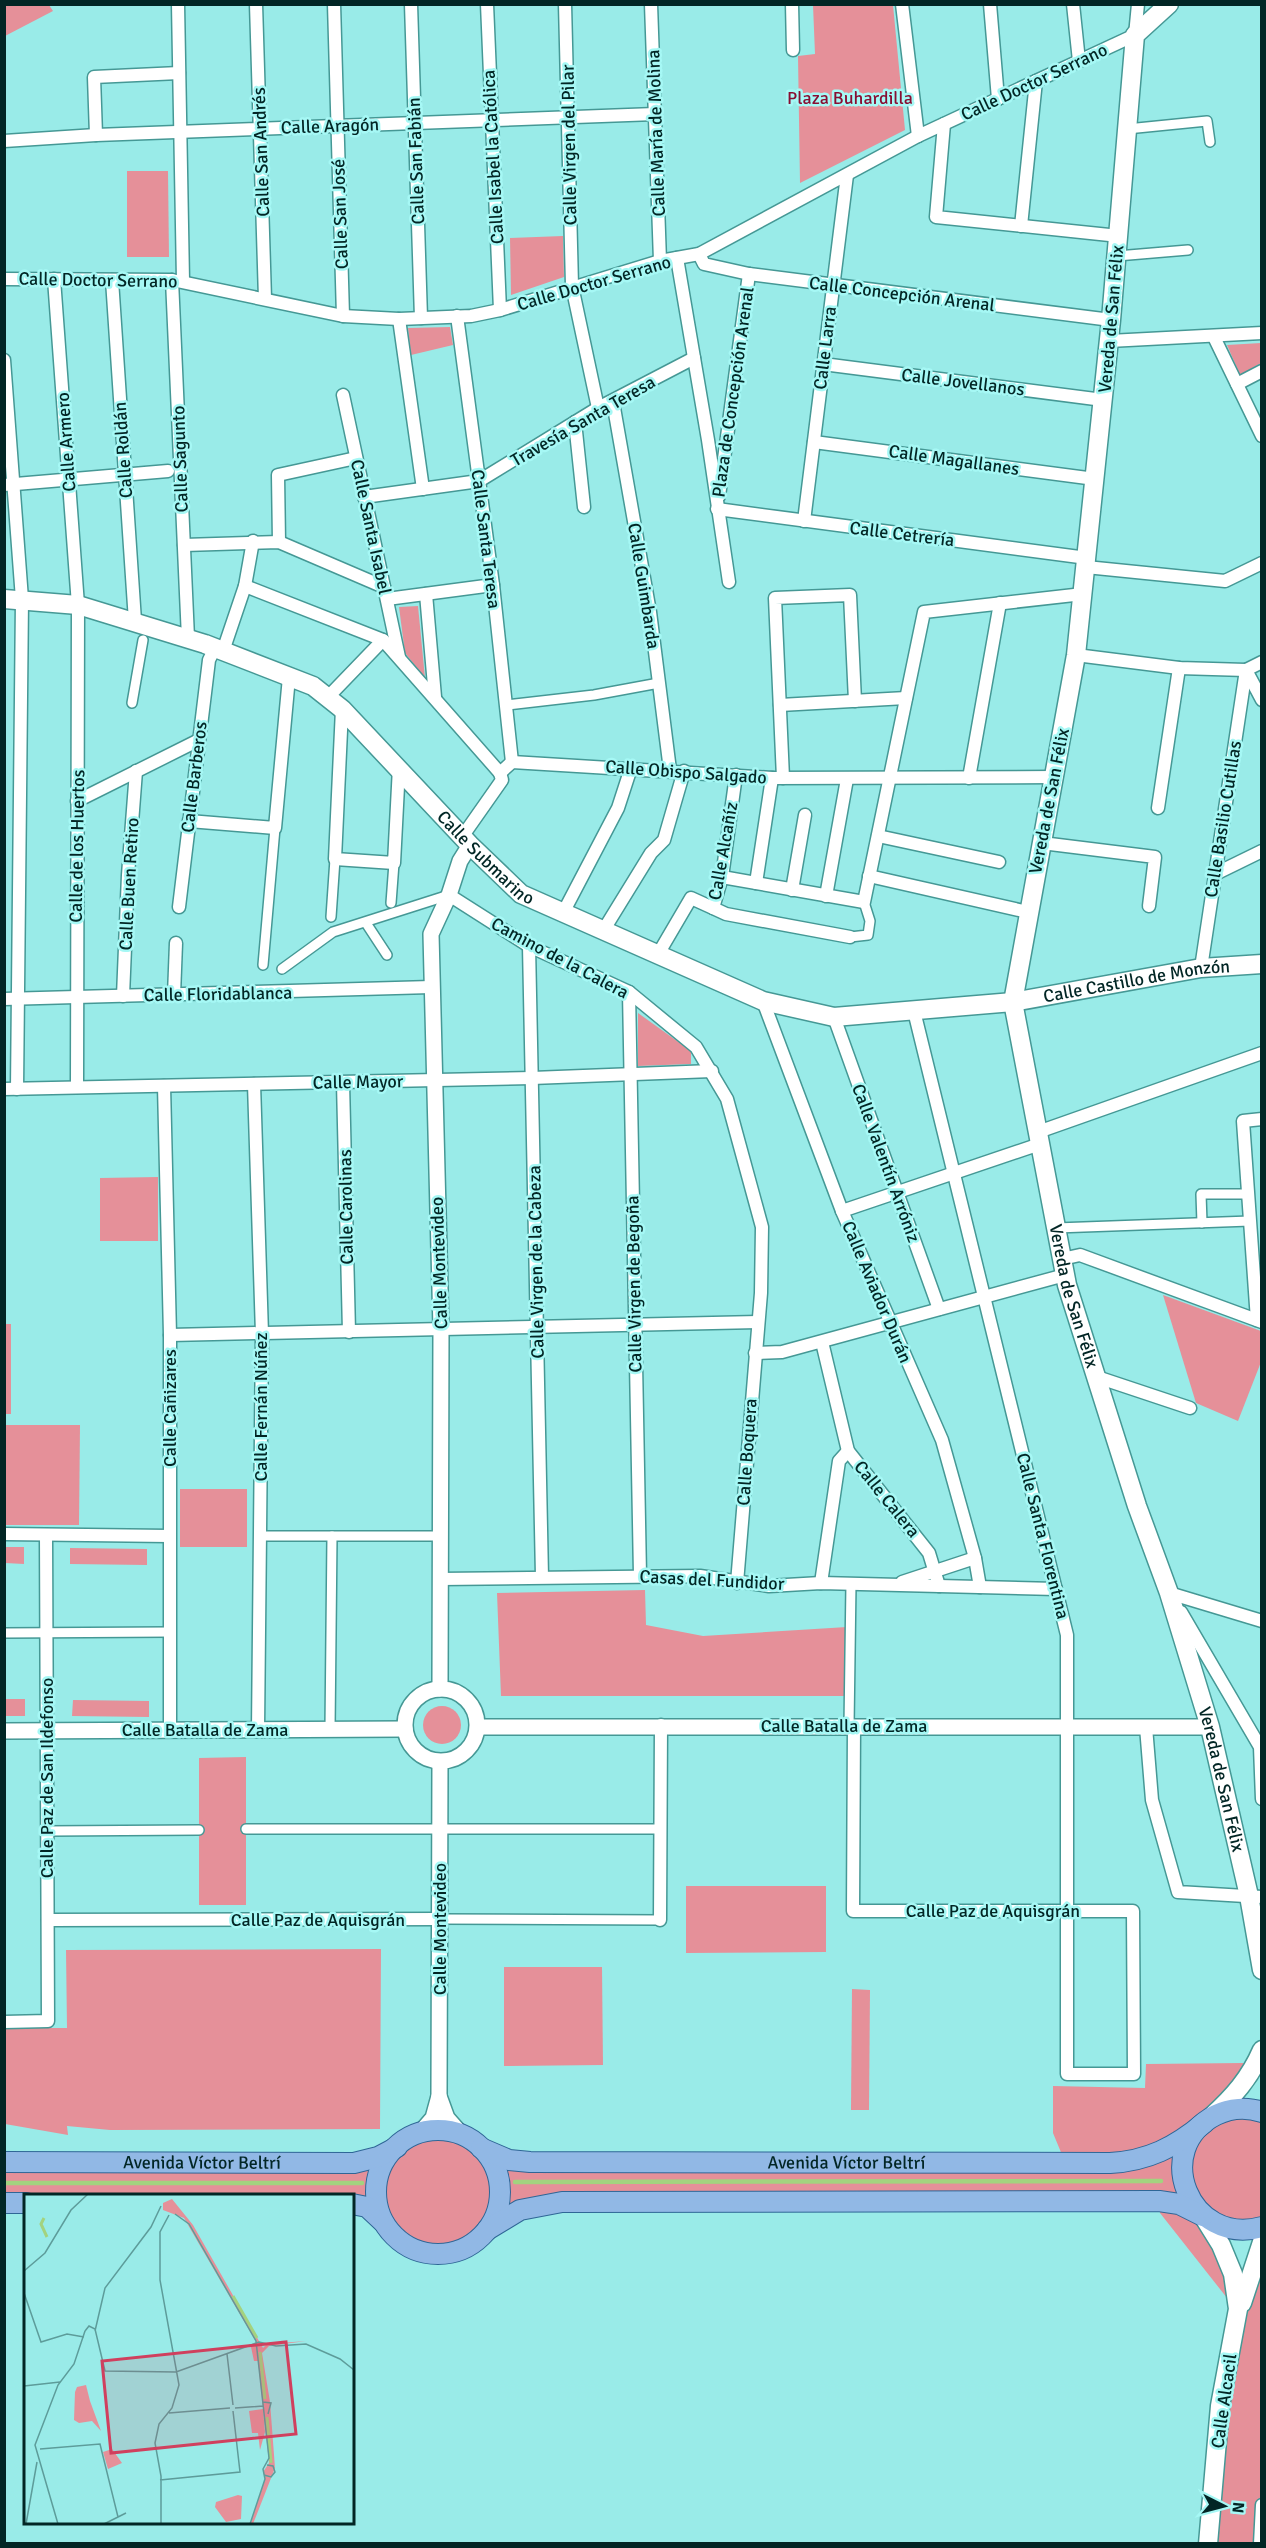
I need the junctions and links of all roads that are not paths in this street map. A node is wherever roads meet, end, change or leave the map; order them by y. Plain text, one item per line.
1 (178, 4) edge
2 (256, 4) edge
3 (334, 4) edge
4 (411, 4) edge
5 (487, 4) edge
6 (565, 4) edge
7 (651, 4) edge
8 (792, 4) edge
9 (902, 4) edge
10 (990, 4) edge
11 (1073, 4) edge
12 (1138, 4) edge
13 (1169, 4) edge
14 (1135, 35) junction
15 (793, 50) dead end
16 (1079, 61) junction
17 (179, 72) junction
18 (1036, 81) junction
19 (998, 99) junction
20 (655, 114) junction
21 (568, 117) junction
22 (492, 120) junction
23 (415, 123) junction
24 (944, 124) junction
25 (338, 126) junction
26 (260, 129) junction
27 (1127, 129) junction
28 (181, 132) junction
29 (96, 135) junction
30 (918, 136) junction
31 (4, 141) edge
32 (1210, 142) dead end
33 (846, 175) junction
34 (1021, 226) junction
35 (1119, 236) junction
36 (1188, 250) dead end
37 (699, 254) junction
38 (1117, 256) junction
39 (677, 258) junction
40 (660, 261) junction
41 (750, 274) junction
42 (4, 279) edge
43 (54, 279) junction
44 (112, 280) junction
45 (178, 281) junction
46 (833, 285) junction
47 (572, 286) junction
48 (265, 299) junction
49 (500, 310) junction
50 (343, 316) junction
51 (456, 316) junction
52 (421, 318) junction
53 (399, 319) junction
54 (1111, 320) junction
55 (1262, 333) edge
56 (1214, 337) junction
57 (1109, 341) junction
58 (694, 358) junction
59 (4, 360) edge
60 (823, 364) junction
61 (1262, 371) edge
62 (1237, 384) junction
63 (343, 395) dead end
64 (1103, 400) junction
65 (613, 402) junction
66 (598, 408) junction
67 (574, 422) junction
68 (1262, 436) edge
69 (814, 442) junction
70 (356, 458) junction
71 (168, 471) dead end
72 (125, 475) junction
73 (1095, 479) junction
74 (69, 480) junction
75 (479, 481) junction
76 (9, 485) edge
77 (423, 489) junction
78 (364, 497) junction
79 (584, 507) dead end
80 (717, 509) junction
81 (804, 521) junction
82 (253, 542) junction
83 (279, 542) junction
84 (184, 545) junction
85 (1086, 562) junction
86 (1262, 563) edge
87 (729, 582) dead end
88 (493, 585) junction
89 (245, 586) junction
90 (385, 593) junction
91 (426, 594) junction
92 (1083, 594) junction
93 (13, 599) edge
94 (1000, 603) junction
95 (78, 605) junction
96 (135, 621) junction
97 (188, 638) junction
98 (143, 640) dead end
99 (383, 640) junction
100 (219, 650) junction
101 (1076, 655) junction
102 (399, 658) junction
103 (1262, 662) edge
104 (1179, 668) junction
105 (1246, 670) junction
106 (289, 677) junction
107 (659, 683) junction
108 (435, 697) junction
109 (906, 698) junction
110 (1262, 700) edge
111 (855, 701) junction
112 (335, 702) junction
113 (132, 703) dead end
114 (507, 705) junction
115 (780, 705) junction
116 (197, 741) junction
117 (512, 762) junction
118 (399, 767) junction
119 (632, 768) junction
120 (136, 771) junction
121 (670, 771) junction
122 (684, 771) junction
123 (500, 773) junction
124 (736, 775) junction
125 (1054, 777) junction
126 (778, 778) junction
127 (969, 778) junction
128 (847, 779) junction
129 (889, 779) junction
130 (77, 801) junction
131 (1158, 808) dead end
132 (805, 815) dead end
133 (189, 820) junction
134 (275, 828) junction
135 (878, 836) junction
136 (466, 841) junction
137 (1042, 843) junction
138 (1262, 851) edge
139 (335, 859) junction
140 (999, 862) dead end
141 (393, 863) junction
142 (1215, 874) junction
143 (869, 876) junction
144 (722, 877) junction
145 (756, 883) junction
146 (792, 890) junction
147 (449, 895) junction
148 (826, 896) junction
149 (864, 902) junction
150 (392, 903) dead end
151 (1149, 906) dead end
152 (179, 907) dead end
153 (713, 908) junction
154 (1028, 912) junction
155 (563, 913) junction
156 (331, 917) dead end
157 (366, 922) junction
158 (603, 931) junction
159 (850, 937) joint
160 (176, 943) dead end
161 (529, 946) junction
162 (387, 955) dead end
163 (657, 956) junction
164 (1262, 964) edge
165 (262, 965) dead end
166 (1201, 968) junction
167 (282, 969) dead end
168 (431, 987) junction
169 (629, 992) junction
170 (174, 995) junction
171 (123, 996) junction
172 (18, 998) junction
173 (75, 998) junction
174 (4, 999) edge
175 (763, 1001) junction
176 (1013, 1002) junction
177 (914, 1011) junction
178 (834, 1017) junction
179 (1262, 1053) edge
180 (712, 1071) junction
181 (631, 1074) junction
182 (532, 1078) junction
183 (433, 1080) junction
184 (343, 1083) junction
185 (254, 1084) junction
186 (165, 1086) junction
187 (77, 1087) junction
188 (11, 1089) edge
189 (1262, 1119) edge
190 (1039, 1138) junction
191 (954, 1173) junction
192 (897, 1194) junction
193 (1248, 1194) junction
194 (842, 1211) junction
195 (1250, 1221) junction
196 (1202, 1223) junction
197 (1056, 1228) junction
198 (1063, 1267) junction
199 (984, 1297) junction
200 (939, 1310) junction
201 (1259, 1321) edge
202 (758, 1322) junction
203 (890, 1323) junction
204 (635, 1325) junction
205 (538, 1327) junction
206 (441, 1329) junction
207 (349, 1332) junction
208 (262, 1334) junction
209 (170, 1335) junction
210 (822, 1341) junction
211 (755, 1353) junction
212 (1096, 1377) junction
213 (1190, 1408) dead end
214 (848, 1451) junction
215 (4, 1534) edge
216 (46, 1534) junction
217 (169, 1536) junction
218 (260, 1536) junction
219 (332, 1536) junction
220 (440, 1536) junction
221 (975, 1558) junction
222 (936, 1571) junction
223 (640, 1575) junction
224 (542, 1577) junction
225 (440, 1578) junction
226 (820, 1582) junction
227 (737, 1583) junction
228 (851, 1583) junction
229 (893, 1585) junction
230 (939, 1586) junction
231 (980, 1587) junction
232 (1056, 1589) junction
233 (1169, 1593) junction
234 (1262, 1621) edge
235 (170, 1632) junction
236 (4, 1633) edge
237 (47, 1633) junction
238 (440, 1689) junction
239 (661, 1725) junction
240 (851, 1726) junction
241 (478, 1727) junction
242 (1067, 1727) junction
243 (1146, 1727) junction
244 (1210, 1727) junction
245 (330, 1729) junction
246 (258, 1730) junction
247 (405, 1730) junction
248 (4, 1731) edge
249 (47, 1731) junction
250 (170, 1731) junction
251 (1261, 1747) edge
252 (440, 1762) junction
253 (1262, 1799) edge
254 (440, 1828) junction
255 (246, 1829) dead end
256 (661, 1829) junction
257 (199, 1830) dead end
258 (48, 1831) junction
259 (1255, 1896) edge
260 (1068, 1911) junction
261 (441, 1919) junction
262 (48, 1920) junction
263 (660, 1920) joint
264 (1262, 1970) edge
265 (4, 2022) edge
266 (1262, 2050) edge
267 (1134, 2074) joint
268 (439, 2096) junction
269 (1262, 2112) edge
270 (1204, 2123) junction
271 (420, 2133) junction
272 (462, 2135) junction
273 (397, 2146) junction
274 (481, 2148) junction
275 (4, 2162) edge
276 (4, 2203) edge
277 (24, 2203) edge
278 (354, 2204) edge
279 (1203, 2216) junction
280 (387, 2226) junction
281 (1262, 2227) edge
282 (487, 2230) junction
283 (1262, 2242) edge
284 (1234, 2331) junction
285 (1262, 2505) edge
286 (1261, 2542) edge
287 (1208, 2544) edge

1 - 17 street, Calle Sagunto
2 - 26 street, Calle San Andrés
3 - 25 street, Calle San José
4 - 23 street, Calle San Fabián
5 - 22 street, Calle Isabel la Católica
6 - 21 street, Calle Virgen del Pilar
7 - 20 street, Calle María de Molina
8 - 15 street
9 - 30 street
10 - 19 street
11 - 16 street
12 - 14 street
13 - 14 main road
14 - 16 street, Calle Doctor Serrano
14 - 27 main road, Vereda de San Félix
16 - 18 street, Calle Doctor Serrano
17 - 28 street, Calle Sagunto
17 - 29 street
18 - 19 street, Calle Doctor Serrano
18 - 34 street
19 - 24 street, Calle Doctor Serrano
20 - 21 street, Calle Aragón
20 - 40 street, Calle María de Molina
21 - 22 street, Calle Aragón
21 - 47 street, Calle Virgen del Pilar
22 - 23 street, Calle Aragón
22 - 49 street, Calle Isabel la Católica
23 - 25 street, Calle Aragón
23 - 52 street, Calle San Fabián
24 - 30 street, Calle Doctor Serrano
24 - 34 street
25 - 26 street, Calle Aragón
25 - 50 street, Calle San José
26 - 28 street, Calle Aragón
26 - 48 street, Calle San Andrés
27 - 32 street
27 - 35 main road, Vereda de San Félix
28 - 29 street, Calle Aragón
28 - 45 street, Calle Sagunto
29 - 31 street, Calle Aragón
30 - 33 street, Calle Doctor Serrano
33 - 37 street, Calle Doctor Serrano
33 - 46 street, Calle Larra
34 - 35 street
35 - 38 main road, Vereda de San Félix
36 - 38 street
37 - 39 street, Calle Doctor Serrano
37 - 41 street, Calle Concepción Arenal
38 - 54 main road, Vereda de San Félix
39 - 40 street, Calle Doctor Serrano
39 - 58 street, Plaza de Concepción Arenal
40 - 47 street, Calle Doctor Serrano
41 - 46 street, Calle Concepción Arenal
41 - 80 street, Plaza de Concepción Arenal
42 - 43 street, Calle Doctor Serrano
43 - 44 street, Calle Doctor Serrano
43 - 74 street, Calle Armero
44 - 45 street, Calle Doctor Serrano
44 - 72 street, Calle Roldán
45 - 48 street, Calle Doctor Serrano
45 - 84 street, Calle Sagunto
46 - 54 street, Calle Concepción Arenal
46 - 60 street, Calle Larra
47 - 49 street, Calle Doctor Serrano
47 - 66 street, Calle Virgen del Pilar
48 - 50 street, Calle Doctor Serrano
49 - 51 street, Calle Doctor Serrano
50 - 53 street, Calle Doctor Serrano
51 - 52 street, Calle Doctor Serrano
51 - 75 street, Calle Santa Teresa
52 - 53 street, Calle Doctor Serrano
53 - 77 street
54 - 57 main road, Vereda de San Félix
55 - 56 street
56 - 57 street
56 - 62 street
57 - 64 main road, Vereda de San Félix
58 - 65 street, Travesía Santa Teresa
58 - 80 street, Plaza de Concepción Arenal
59 - 76 street
60 - 64 street, Calle Jovellanos
60 - 69 street, Calle Larra
61 - 62 street
62 - 68 street
63 - 70 street, Calle Santa Isabel
64 - 73 main road, Vereda de San Félix
65 - 66 street, Travesía Santa Teresa
65 - 107 street, Calle Guimbarda
66 - 67 street, Travesía Santa Teresa
67 - 75 street, Travesía Santa Teresa
67 - 79 street
69 - 73 street, Calle Magallanes
69 - 81 street, Calle Larra
70 - 78 street, Calle Santa Isabel
70 - 83 street
71 - 72 street
72 - 74 street
72 - 96 street, Calle Roldán
73 - 85 main road, Vereda de San Félix
74 - 76 street
74 - 95 street, Calle Armero
75 - 77 street, Travesía Santa Teresa
75 - 88 street, Calle Santa Teresa
76 - 93 street
77 - 78 street, Travesía Santa Teresa
78 - 90 street, Calle Santa Isabel
80 - 81 street, Calle Cetrería
80 - 87 street, Plaza de Concepción Arenal
81 - 85 street, Calle Cetrería
82 - 83 street
82 - 84 street
82 - 89 street, Calle Barberos
83 - 90 street
84 - 97 street, Calle Sagunto
85 - 86 street, Calle Cetrería
85 - 92 main road, Vereda de San Félix
88 - 91 street
88 - 114 street, Calle Santa Teresa
89 - 99 street
89 - 100 street, Calle Barberos
90 - 91 street
90 - 102 street, Calle Santa Isabel
91 - 108 street
92 - 94 street
92 - 101 main road, Vereda de San Félix
93 - 95 main road, Calle Submarino
93 - 172 street
94 - 109 street
94 - 127 street
95 - 96 main road, Calle Submarino
95 - 130 street, Calle de los Huertos
96 - 97 main road, Calle Submarino
97 - 100 main road, Calle Submarino
98 - 113 street
99 - 102 street
99 - 112 street
100 - 106 main road, Calle Submarino
100 - 116 street, Calle Barberos
101 - 104 street
101 - 125 main road, Vereda de San Félix
102 - 108 street
103 - 105 street
104 - 105 street
104 - 131 street
105 - 110 street
105 - 142 street, Calle Basilio Cutillas
106 - 112 main road, Calle Submarino
106 - 134 street
107 - 114 street
107 - 121 street, Calle Guimbarda
108 - 123 street
109 - 111 street
109 - 129 street
111 - 115 street
111 - 115 street
112 - 118 main road, Calle Submarino
112 - 139 street
114 - 117 street, Calle Santa Teresa
115 - 126 street
116 - 120 street
116 - 133 street, Calle Barberos
117 - 119 street, Calle Obispo Salgado
117 - 123 street
118 - 136 main road, Calle Submarino
118 - 141 street
119 - 121 street, Calle Obispo Salgado
119 - 155 street
120 - 130 street
120 - 171 street, Calle Buen Retiro
121 - 122 street, Calle Obispo Salgado
122 - 124 street, Calle Obispo Salgado
122 - 158 street
123 - 136 street
124 - 126 street, Calle Obispo Salgado
124 - 144 street, Calle Alcañíz
125 - 127 street, Calle Obispo Salgado
125 - 137 main road, Vereda de San Félix
126 - 128 street, Calle Obispo Salgado
126 - 145 street
127 - 129 street, Calle Obispo Salgado
128 - 129 street, Calle Obispo Salgado
128 - 148 street
129 - 135 street
130 - 173 street, Calle de los Huertos
132 - 146 street
133 - 134 street
133 - 152 street, Calle Barberos
134 - 165 street
135 - 140 street
135 - 143 street
136 - 147 street, Calle Montevideo
136 - 155 main road, Calle Submarino
137 - 151 street
137 - 154 main road, Vereda de San Félix
138 - 142 street
139 - 141 street
139 - 156 street
141 - 150 street
142 - 166 street, Calle Basilio Cutillas
143 - 149 street
143 - 154 street
144 - 145 street
144 - 153 street, Calle Alcañíz
145 - 146 street
146 - 148 street
147 - 157 street
147 - 161 street, Camino de la Calera
147 - 168 street, Calle Montevideo
148 - 149 street
149 - 159 street
153 - 159 street
153 - 163 street, Calle Alcañíz
154 - 176 main road, Vereda de San Félix
155 - 158 main road, Calle Submarino
157 - 162 street
157 - 167 street
158 - 163 main road, Calle Submarino
160 - 170 street
161 - 169 street, Camino de la Calera
161 - 182 street, Calle Virgen de la Cabeza
163 - 175 main road, Calle Submarino
164 - 166 main road, Calle Castillo de Monzón
166 - 176 main road, Calle Castillo de Monzón
168 - 170 street, Calle Floridablanca
168 - 183 street, Calle Montevideo
169 - 180 street, Camino de la Calera
169 - 181 street, Calle Virgen de Begoña
170 - 171 street, Calle Floridablanca
171 - 173 street, Calle Floridablanca
172 - 173 street, Calle Floridablanca
172 - 174 street, Calle Floridablanca
172 - 188 street
173 - 187 street, Calle de los Huertos
175 - 178 main road, Calle Submarino
175 - 194 street, Calle Aviador Durán
176 - 177 main road, Calle Submarino
176 - 190 main road, Vereda de San Félix
177 - 178 main road, Calle Submarino
177 - 191 street, Calle Santa Florentina
178 - 192 street, Calle Valentín Arróniz
179 - 190 street
180 - 181 street, Calle Mayor
180 - 202 street, Camino de la Calera
181 - 182 street, Calle Mayor
181 - 204 street, Calle Virgen de Begoña
182 - 183 street, Calle Mayor
182 - 205 street, Calle Virgen de la Cabeza
183 - 184 street, Calle Mayor
183 - 206 street, Calle Montevideo
184 - 185 street, Calle Mayor
184 - 207 street, Calle Carolinas
185 - 186 street, Calle Mayor
185 - 208 street, Calle Fernán Núñez
186 - 187 street, Calle Mayor
186 - 209 street, Calle Cañizares
187 - 188 street, Calle Mayor
189 - 193 street
190 - 191 street
190 - 197 main road, Vereda de San Félix
191 - 192 street
191 - 199 street, Calle Santa Florentina
192 - 194 street
192 - 200 street, Calle Valentín Arróniz
193 - 195 street
193 - 196 street
194 - 203 street, Calle Aviador Durán
195 - 196 street
195 - 201 street
196 - 197 street
197 - 198 main road, Vereda de San Félix
198 - 199 street
198 - 201 street
198 - 212 main road, Vereda de San Félix
199 - 200 street
199 - 232 street, Calle Santa Florentina
200 - 203 street
202 - 204 street
202 - 211 street, Calle Boquera
203 - 210 street
203 - 221 street, Calle Aviador Durán
204 - 205 street
204 - 223 street, Calle Virgen de Begoña
205 - 206 street
205 - 224 street, Calle Virgen de la Cabeza
206 - 207 street
206 - 220 street, Calle Montevideo
207 - 208 street
208 - 209 street
208 - 218 street, Calle Fernán Núñez
209 - 217 street, Calle Cañizares
210 - 211 street
210 - 214 street, Calle Calera
211 - 227 street, Calle Boquera
212 - 213 street
212 - 233 main road, Vereda de San Félix
214 - 222 street, Calle Calera
214 - 226 street
215 - 216 street
216 - 217 street
216 - 237 street, Calle Paz de San Ildefonso
217 - 235 street, Calle Cañizares
218 - 219 street
218 - 246 street, Calle Fernán Núñez
219 - 220 street
219 - 245 street
220 - 225 street, Calle Montevideo
221 - 222 street
221 - 231 street, Calle Aviador Durán
222 - 229 street
222 - 230 street, Calle Calera
223 - 224 street, Casas del Fundidor
223 - 227 street, Casas del Fundidor
224 - 225 street, Casas del Fundidor
225 - 238 street, Calle Montevideo
226 - 227 street, Casas del Fundidor
226 - 228 street, Casas del Fundidor
228 - 229 street, Casas del Fundidor
228 - 240 street
229 - 230 street, Casas del Fundidor
230 - 231 street, Casas del Fundidor
231 - 232 street, Casas del Fundidor
232 - 242 street, Calle Santa Florentina
233 - 234 street
233 - 244 main road, Vereda de San Félix
233 - 251 street, Vereda de San Félix
235 - 237 street
235 - 250 street, Calle Cañizares
236 - 237 street
237 - 249 street, Calle Paz de San Ildefonso
238 - 241 street
238 - 247 street
239 - 240 street, Calle Batalla de Zama
239 - 241 street, Calle Batalla de Zama
239 - 256 street
240 - 242 street, Calle Batalla de Zama
240 - 260 street, Calle Paz de Aquisgrán
241 - 252 street
242 - 243 street, Calle Batalla de Zama
242 - 260 street, Calle Santa Florentina
243 - 244 street, Calle Batalla de Zama
243 - 259 street
244 - 259 main road, Vereda de San Félix
245 - 246 street, Calle Batalla de Zama
245 - 247 street, Calle Batalla de Zama
246 - 250 street, Calle Batalla de Zama
247 - 252 street
248 - 249 street, Calle Batalla de Zama
249 - 250 street, Calle Batalla de Zama
249 - 258 street, Calle Paz de San Ildefonso
251 - 253 street
252 - 254 street, Calle Montevideo
254 - 255 street
254 - 256 street
254 - 261 street, Calle Montevideo
256 - 263 street
257 - 258 street
258 - 262 street, Calle Paz de San Ildefonso
259 - 264 main road, Vereda de San Félix
260 - 267 street, Calle Paz de Aquisgrán
260 - 267 street, Calle Santa Florentina
261 - 262 street, Calle Paz de Aquisgrán
261 - 263 street, Calle Paz de Aquisgrán
261 - 268 street, Calle Montevideo
262 - 265 street, Calle Paz de San Ildefonso
266 - 270 main road
268 - 271 street, Calle Montevideo
268 - 272 street, Calle Montevideo
269 - 270 main road, Avenida Víctor Beltrí
270 - 274 main road, Avenida Víctor Beltrí
270 - 279 main road
271 - 272 main road
271 - 273 main road
272 - 274 main road
273 - 275 main road, Avenida Víctor Beltrí
273 - 280 main road
274 - 282 main road
276 - 277 main road
278 - 280 main road
279 - 281 main road
279 - 282 main road
279 - 284 main road
280 - 282 main road
283 - 284 main road
284 - 287 main road, Calle Alcacil
285 - 286 street

